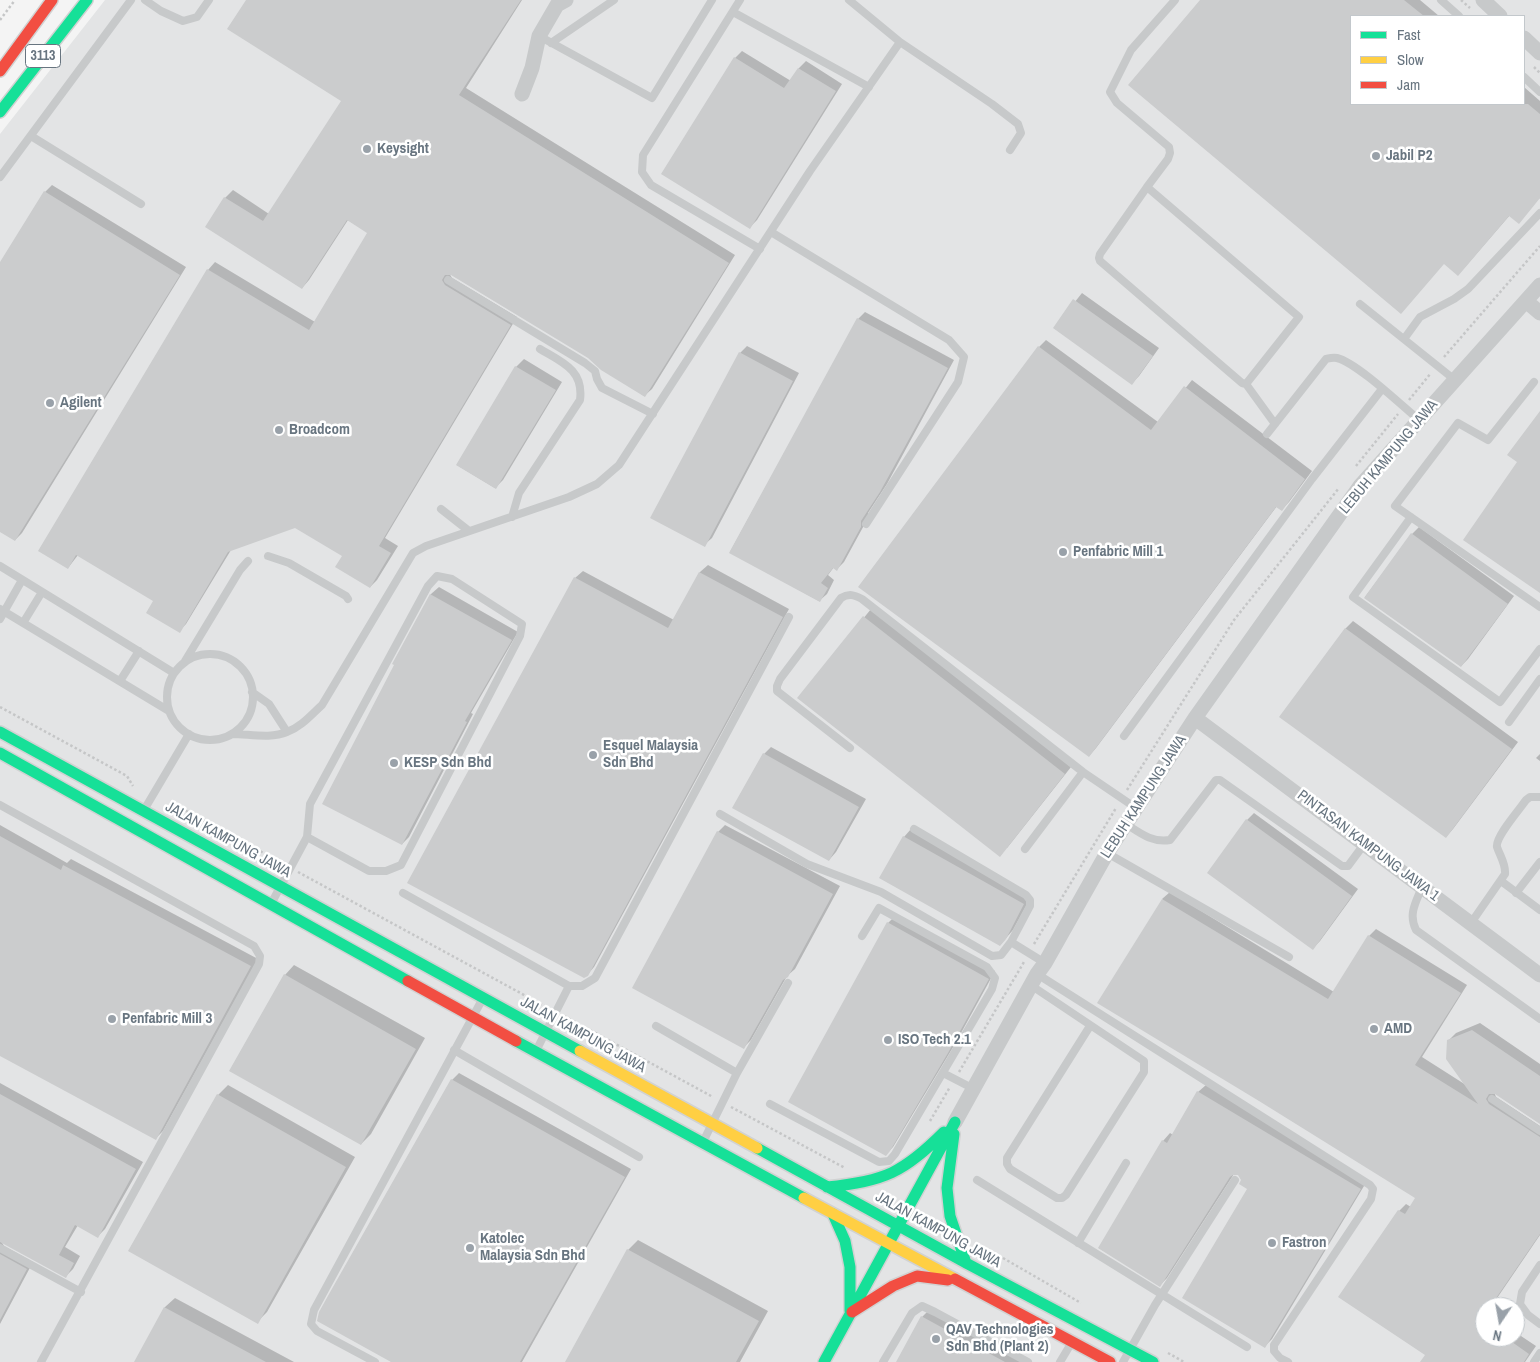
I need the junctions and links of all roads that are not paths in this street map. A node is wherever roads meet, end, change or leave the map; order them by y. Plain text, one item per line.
1 (52, 0) edge
2 (74, 0) edge
3 (87, 0) edge
4 (131, 0) edge
5 (145, 0) edge
6 (566, 0) edge
7 (614, 0) edge
8 (712, 0) edge
9 (740, 0) edge
10 (849, 0) edge
11 (1175, 0) edge
12 (1441, 0) edge
13 (1483, 0) edge
14 (204, 2) edge
15 (733, 12) junction
16 (1458, 15) edge
17 (1499, 15) edge
18 (1525, 39) edge
19 (545, 40) junction
20 (900, 42) junction
21 (1540, 54) edge
22 (0, 71) edge
23 (1525, 78) edge
24 (869, 87) junction
25 (1540, 92) edge
26 (522, 94) dead end
27 (0, 97) edge
28 (0, 112) edge
29 (31, 136) junction
30 (1010, 150) dead end
31 (0, 177) edge
32 (1147, 187) junction
33 (141, 204) dead end
34 (1540, 213) edge
35 (771, 232) junction
36 (760, 249) junction
37 (448, 280) dead end
38 (1540, 285) edge
39 (1526, 301) junction
40 (1360, 304) dead end
41 (1540, 313) edge
42 (1404, 338) junction
43 (540, 348) dead end
44 (1455, 380) junction
45 (1534, 382) dead end
46 (1246, 384) junction
47 (1382, 389) junction
48 (653, 414) junction
49 (1419, 420) junction
50 (1275, 424) junction
51 (1268, 434) dead end
52 (441, 509) dead end
53 (512, 516) junction
54 (1412, 517) junction
55 (866, 524) dead end
56 (469, 531) junction
57 (268, 556) dead end
58 (248, 561) dead end
59 (0, 566) edge
60 (22, 580) junction
61 (42, 592) junction
62 (348, 599) dead end
63 (1540, 607) edge
64 (1, 613) edge
65 (789, 617) dead end
66 (23, 623) junction
67 (1540, 649) edge
68 (139, 651) junction
69 (184, 663) junction
70 (174, 672) junction
71 (1540, 679) edge
72 (120, 681) junction
73 (252, 692) junction
74 (169, 711) junction
75 (1195, 718) junction
76 (1510, 722) dead end
77 (0, 732) edge
78 (287, 732) junction
79 (189, 734) junction
80 (232, 734) junction
81 (1124, 736) dead end
82 (850, 748) dead end
83 (0, 753) edge
84 (1083, 772) junction
85 (1540, 797) edge
86 (0, 805) edge
87 (146, 807) junction
88 (1136, 808) junction
89 (720, 814) dead end
90 (1126, 824) junction
91 (134, 828) junction
92 (914, 829) dead end
93 (307, 837) junction
94 (1365, 843) junction
95 (1025, 848) dead end
96 (1107, 853) junction
97 (1540, 862) edge
98 (1500, 881) junction
99 (1422, 886) junction
100 (281, 887) junction
101 (403, 893) dead end
102 (1516, 893) junction
103 (271, 904) junction
104 (1540, 910) edge
105 (1471, 922) junction
106 (862, 936) dead end
107 (1011, 942) junction
108 (1288, 957) dead end
109 (1038, 975) junction
110 (1540, 975) edge
111 (788, 983) dead end
112 (569, 986) junction
113 (483, 998) junction
114 (472, 1016) junction
115 (1540, 1019) edge
116 (656, 1026) dead end
117 (1090, 1026) junction
118 (546, 1032) junction
119 (454, 1050) junction
120 (536, 1052) junction
121 (737, 1073) junction
122 (943, 1073) junction
123 (974, 1089) junction
124 (1492, 1099) dead end
125 (770, 1104) dead end
126 (955, 1122) junction
127 (711, 1123) junction
128 (1540, 1131) edge
129 (703, 1142) junction
130 (639, 1157) dead end
131 (1126, 1163) dead end
132 (978, 1180) dead end
133 (1235, 1180) dead end
134 (828, 1187) junction
135 (833, 1214) junction
136 (898, 1226) junction
137 (1078, 1243) junction
138 (888, 1244) junction
139 (0, 1248) edge
140 (966, 1263) junction
141 (1540, 1265) edge
142 (960, 1282) junction
143 (81, 1292) junction
144 (1161, 1296) junction
145 (850, 1314) junction
146 (1078, 1322) junction
147 (1540, 1324) edge
148 (1071, 1341) junction
149 (1247, 1347) dead end
150 (1129, 1350) junction
151 (1540, 1353) edge
152 (41, 1362) edge
153 (375, 1362) edge
154 (824, 1362) edge
155 (883, 1362) edge
156 (1028, 1362) edge
157 (1060, 1362) edge
158 (1110, 1362) edge
159 (1123, 1362) edge
160 (1153, 1362) edge
161 (1288, 1362) edge
162 (1534, 1362) edge

1 - 22 main road, 3113
2 - 27 main road, 3113
3 - 28 main road, 3113
4 - 29 lane
5 - 14 lane
6 - 19 street
7 - 19 lane
8 - 19 lane
9 - 15 lane
10 - 20 lane
11 - 32 lane
12 - 16 lane
13 - 17 street
15 - 24 lane
15 - 36 lane
18 - 21 street
19 - 26 street
20 - 24 lane
20 - 30 lane
23 - 25 lane
24 - 35 lane
29 - 31 lane
29 - 33 lane
32 - 46 lane
32 - 46 lane
34 - 42 lane
35 - 36 lane
35 - 55 lane
36 - 48 lane
37 - 48 lane
38 - 39 street, LEBUH KAMPUNG JAWA
39 - 41 street
39 - 44 street, LEBUH KAMPUNG JAWA
40 - 42 lane
42 - 44 lane
43 - 53 lane
44 - 49 street, LEBUH KAMPUNG JAWA
45 - 54 lane
46 - 50 lane
47 - 49 lane
47 - 50 lane
47 - 81 lane
48 - 53 lane
49 - 75 street, LEBUH KAMPUNG JAWA
50 - 51 lane
52 - 56 lane
53 - 56 lane
54 - 63 lane
54 - 67 lane
56 - 78 lane
57 - 62 lane
58 - 69 lane
59 - 60 lane
60 - 61 lane
60 - 64 lane
61 - 66 lane
61 - 68 lane
64 - 66 lane
65 - 112 lane
66 - 72 lane
68 - 70 lane
68 - 72 lane
69 - 70 lane
69 - 73 lane
70 - 74 lane
71 - 76 lane
72 - 74 lane
73 - 78 lane
73 - 80 lane
74 - 79 lane
75 - 88 street, LEBUH KAMPUNG JAWA
75 - 94 street, PINTASAN KAMPUNG JAWA 1
77 - 87 main road, JALAN KAMPUNG JAWA
78 - 80 lane
79 - 80 lane
79 - 87 lane
82 - 84 lane
83 - 91 main road
84 - 88 lane
84 - 95 lane
85 - 98 lane
86 - 143 lane
87 - 91 lane
87 - 100 main road, JALAN KAMPUNG JAWA
88 - 90 street, LEBUH KAMPUNG JAWA
89 - 107 lane
90 - 94 lane
90 - 96 street, LEBUH KAMPUNG JAWA
91 - 103 main road
92 - 107 lane
93 - 93 lane
93 - 100 lane
94 - 99 street, PINTASAN KAMPUNG JAWA 1
96 - 108 lane
96 - 109 street, LEBUH KAMPUNG JAWA
97 - 102 lane
98 - 102 lane
98 - 105 lane
99 - 105 street, PINTASAN KAMPUNG JAWA 1
99 - 115 lane
100 - 103 lane
100 - 113 main road, JALAN KAMPUNG JAWA
101 - 112 lane
102 - 104 lane
103 - 114 main road
105 - 110 street, PINTASAN KAMPUNG JAWA 1
106 - 122 lane
107 - 109 lane
109 - 117 lane
109 - 123 street, LEBUH KAMPUNG JAWA
109 - 161 lane
111 - 121 lane
112 - 118 lane
113 - 114 lane
113 - 118 main road, JALAN KAMPUNG JAWA
114 - 119 lane
114 - 120 main road
116 - 121 lane
117 - 117 lane
118 - 120 lane
118 - 127 main road, JALAN KAMPUNG JAWA
119 - 130 lane
119 - 153 lane
120 - 129 main road
121 - 127 lane
122 - 123 lane
122 - 125 lane
123 - 126 street, LEBUH KAMPUNG JAWA
124 - 128 lane
126 - 134 main road
126 - 136 main road, LEBUH KAMPUNG JAWA
126 - 140 main road
127 - 129 lane
127 - 134 main road, JALAN KAMPUNG JAWA
129 - 135 main road
131 - 137 lane
132 - 137 lane
133 - 144 lane
134 - 136 main road, JALAN KAMPUNG JAWA
135 - 138 main road
135 - 145 main road
136 - 138 main road, LEBUH KAMPUNG JAWA
136 - 140 main road, JALAN KAMPUNG JAWA
137 - 144 lane
138 - 142 main road
138 - 145 main road, LEBUH KAMPUNG JAWA
139 - 143 lane
140 - 146 main road, JALAN KAMPUNG JAWA
141 - 147 lane
142 - 145 main road
142 - 148 main road
143 - 152 lane
144 - 149 lane
144 - 150 lane
145 - 154 main road, LEBUH KAMPUNG JAWA
146 - 148 lane
146 - 150 main road, JALAN KAMPUNG JAWA
148 - 157 lane
148 - 158 main road
150 - 159 lane
150 - 160 main road, JALAN KAMPUNG JAWA
151 - 162 lane
155 - 156 lane

